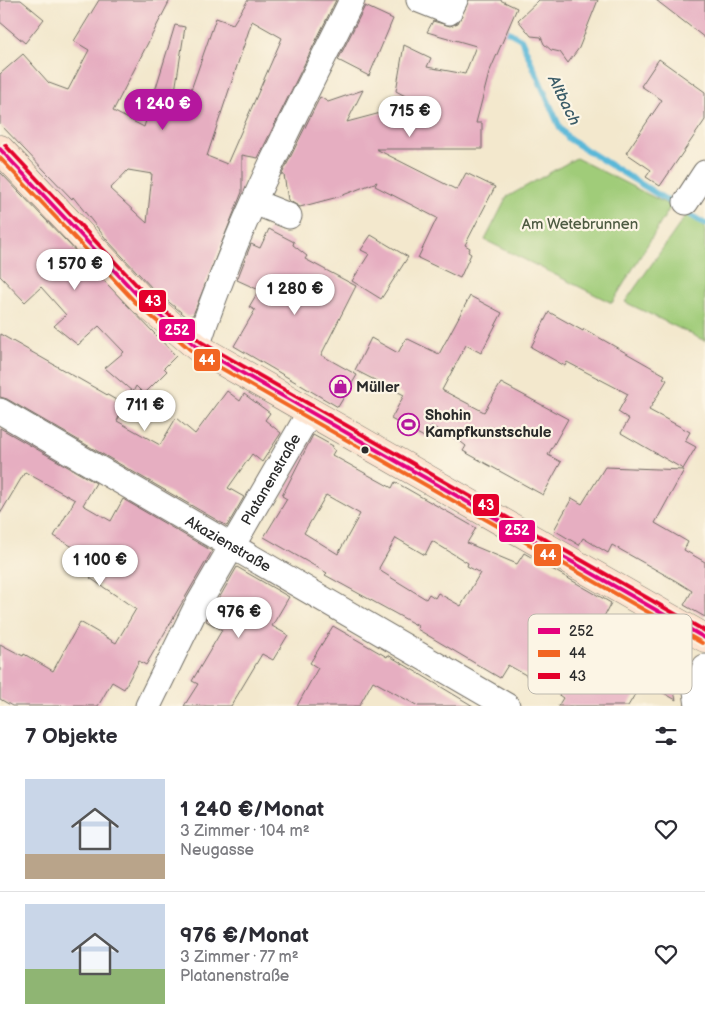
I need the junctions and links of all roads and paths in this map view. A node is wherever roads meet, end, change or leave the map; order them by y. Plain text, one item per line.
1 (352, 0) edge
2 (419, 0) edge
3 (452, 6) edge
4 (0, 149) edge
5 (705, 173) edge
6 (254, 202) junction
7 (686, 202) dead end
8 (289, 216) dead end
9 (197, 347) junction
10 (0, 411) edge
11 (310, 412) junction
12 (232, 547) junction
13 (663, 614) edge
14 (692, 631) edge
15 (705, 638) edge
16 (705, 667) edge
17 (148, 706) edge
18 (507, 706) edge
19 (698, 706) edge

1 - 6 street
2 - 3 street
4 - 9 street
5 - 7 street
6 - 8 street
6 - 9 street
9 - 11 street
10 - 12 street, Akazienstraße
11 - 12 street, Platanenstraße
11 - 13 street
12 - 17 street, Platanenstraße
12 - 18 street, Akazienstraße
14 - 15 street
16 - 19 street

